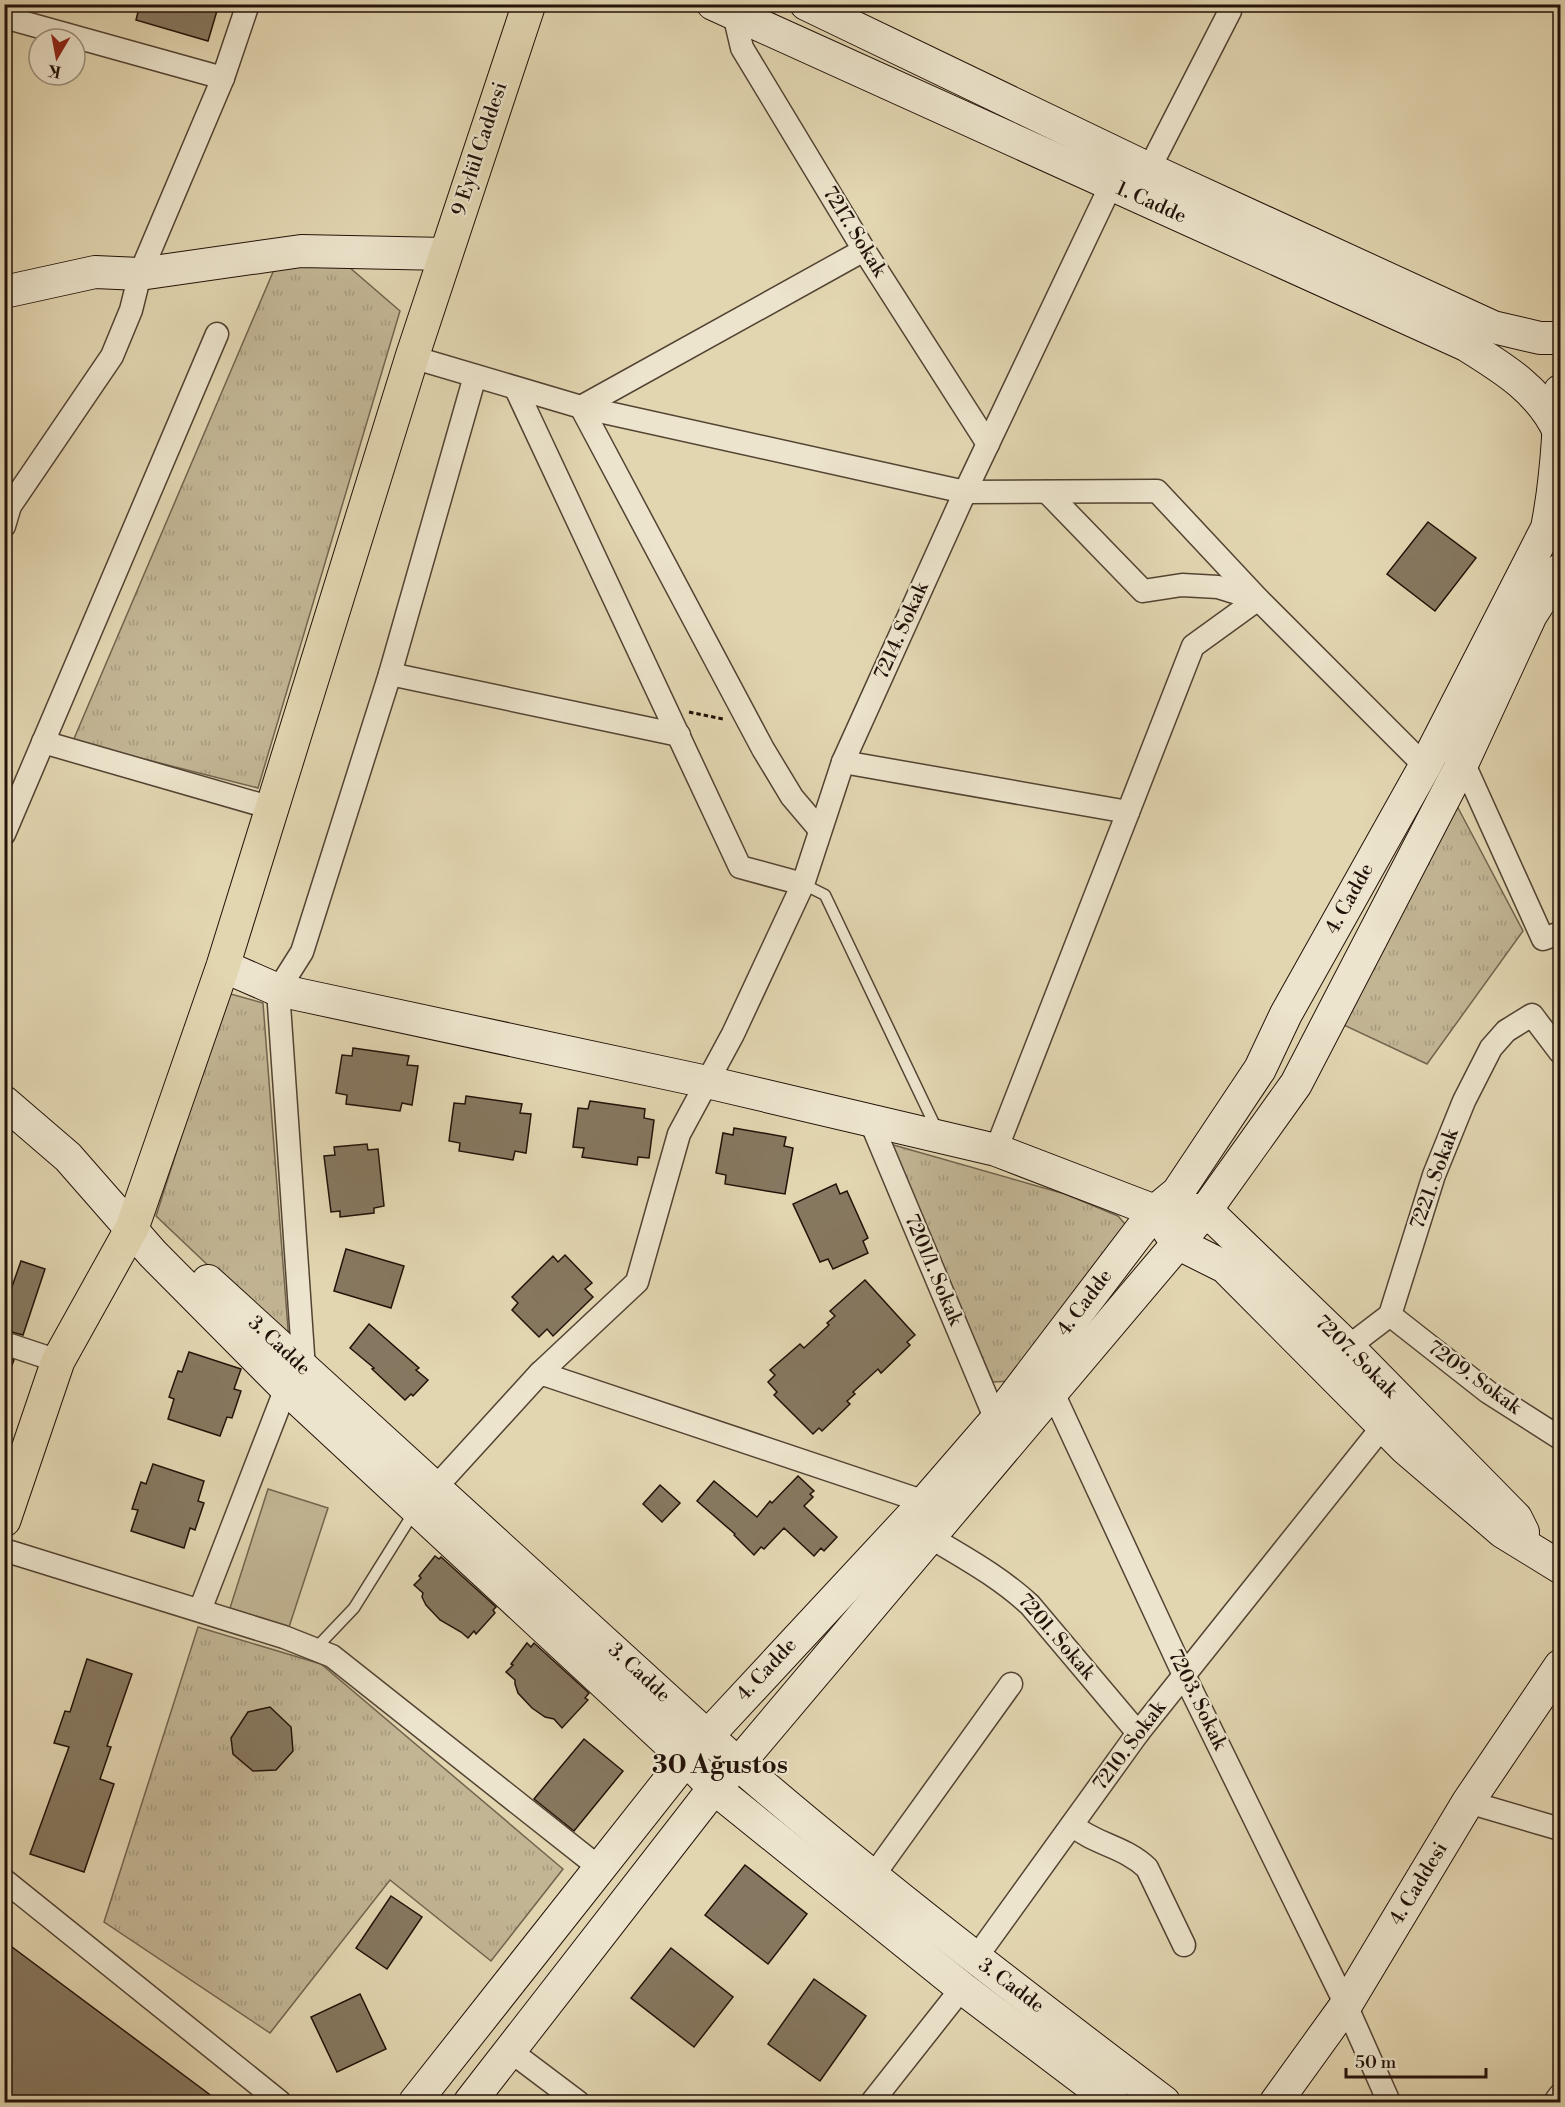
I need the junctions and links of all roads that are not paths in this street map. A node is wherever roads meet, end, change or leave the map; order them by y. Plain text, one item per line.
1 (248, 4) edge
2 (516, 4) edge
3 (529, 4) edge
4 (806, 4) edge
5 (1231, 4) edge
6 (724, 9) edge
7 (4, 17) edge
8 (514, 44) junction
9 (223, 78) junction
10 (1149, 169) junction
11 (1111, 185) junction
12 (864, 250) junction
13 (446, 255) junction
14 (140, 274) junction
15 (4, 292) edge
16 (4, 314) edge
17 (217, 334) dead end
18 (1560, 338) edge
19 (412, 357) junction
20 (475, 376) junction
21 (516, 389) junction
22 (1560, 391) edge
23 (581, 407) junction
24 (1559, 433) edge
25 (988, 444) junction
26 (964, 492) junction
27 (1047, 492) junction
28 (6, 514) edge
29 (1560, 570) edge
30 (1258, 599) junction
31 (390, 674) junction
32 (679, 735) junction
33 (44, 742) junction
34 (1430, 755) junction
35 (843, 762) junction
36 (1463, 762) junction
37 (272, 808) junction
38 (1128, 812) junction
39 (820, 830) junction
40 (4, 834) edge
41 (803, 884) junction
42 (1560, 933) edge
43 (223, 966) junction
44 (278, 990) junction
45 (1560, 1052) edge
46 (707, 1082) junction
47 (4, 1102) edge
48 (870, 1120) junction
49 (940, 1137) junction
50 (996, 1150) junction
51 (1155, 1210) junction
52 (1206, 1210) junction
53 (132, 1228) junction
54 (1177, 1243) junction
55 (1389, 1315) junction
56 (4, 1343) edge
57 (1348, 1347) junction
58 (58, 1361) junction
59 (540, 1373) junction
60 (295, 1378) junction
61 (1053, 1393) junction
62 (996, 1419) junction
63 (1383, 1426) junction
64 (1560, 1438) edge
65 (426, 1498) junction
66 (925, 1502) junction
67 (6, 1513) edge
68 (930, 1537) junction
69 (1531, 1549) junction
70 (4, 1550) edge
71 (1560, 1567) edge
72 (200, 1610) junction
73 (315, 1649) junction
74 (1560, 1666) edge
75 (1184, 1675) junction
76 (1011, 1684) dead end
77 (1138, 1733) junction
78 (707, 1736) junction
79 (686, 1759) junction
80 (738, 1764) junction
81 (714, 1788) junction
82 (1468, 1802) junction
83 (1072, 1825) junction
84 (1560, 1829) edge
85 (601, 1869) junction
86 (873, 1876) junction
87 (4, 1880) edge
88 (1184, 1945) dead end
89 (975, 1959) junction
90 (962, 1988) junction
91 (1346, 2005) junction
92 (509, 2050) junction
93 (1560, 2095) edge
94 (280, 2103) edge
95 (415, 2103) edge
96 (470, 2103) edge
97 (578, 2103) edge
98 (872, 2103) edge
99 (1113, 2103) edge
100 (1164, 2103) edge
101 (1276, 2103) edge
102 (1389, 2103) edge
103 (1556, 2103) edge

1 - 9 street
2 - 8 main road, 9 Eylül Caddesi
3 - 8 main road, 9 Eylül Caddesi
4 - 10 street, 1. Cadde
5 - 10 street
6 - 11 street, 1. Cadde
6 - 12 street, 7217. Sokak
7 - 9 street
8 - 13 main road, 9 Eylül Caddesi
9 - 14 street
10 - 18 street, 1. Cadde
11 - 24 street, 1. Cadde
11 - 25 street, 7214. Sokak
12 - 23 street
12 - 25 street, 7217. Sokak
13 - 14 street
13 - 19 main road, 9 Eylül Caddesi
14 - 15 street
14 - 16 street
14 - 28 street
17 - 33 street
19 - 20 street
19 - 37 main road, 9 Eylül Caddesi
20 - 21 street
20 - 31 street
21 - 23 street
21 - 32 street
22 - 24 street, 4. Cadde
23 - 26 street
23 - 39 street
24 - 34 street, 4. Cadde
25 - 26 street, 7214. Sokak
26 - 27 street
26 - 35 street, 7214. Sokak
27 - 30 street
27 - 30 street
29 - 36 street, 4. Cadde
30 - 34 street
30 - 38 street
31 - 32 street
31 - 44 street
32 - 41 street
33 - 37 street
33 - 40 street
34 - 36 street
34 - 51 street, 4. Cadde
35 - 38 street
35 - 39 street, 7214. Sokak
36 - 42 street
36 - 52 street, 4. Cadde
37 - 43 main road, 9 Eylül Caddesi
38 - 50 street
39 - 41 street, 7214. Sokak
41 - 46 street, 7214. Sokak
41 - 49 lane
43 - 44 street
43 - 53 main road, 9 Eylül Caddesi
44 - 46 street
44 - 60 street
45 - 55 street, 7221. Sokak
46 - 48 street
46 - 59 street, 7214. Sokak
47 - 53 street, 3. Cadde
48 - 49 street
48 - 62 street, 7201/1. Sokak
49 - 50 street
50 - 51 street
51 - 52 street
51 - 54 street
51 - 62 street, 4. Cadde
52 - 54 street, 4. Cadde
52 - 57 street, 7207. Sokak
53 - 58 main road, 9 Eylül Caddesi
53 - 60 street, 3. Cadde
54 - 61 street, 4. Cadde
54 - 63 street, 7207. Sokak
55 - 57 street
55 - 64 street, 7209. Sokak
56 - 58 street
57 - 69 street, 7207. Sokak
58 - 67 main road, 9 Eylül Caddesi
59 - 65 street, 7214. Sokak
59 - 66 street
60 - 65 street, 3. Cadde
60 - 72 street
61 - 68 street, 4. Cadde
61 - 75 street, 7203. Sokak
62 - 66 street, 4. Cadde
63 - 69 street, 7207. Sokak
63 - 75 street, 7210. Sokak
65 - 73 lane
65 - 78 street, 3. Cadde
65 - 79 street, 3. Cadde
66 - 78 street, 4. Cadde
68 - 77 street, 7201. Sokak
68 - 80 street, 4. Cadde
69 - 71 street, 7207. Sokak
70 - 72 street
72 - 73 street
73 - 85 street
74 - 82 street, 4. Caddesi
75 - 77 street, 7210. Sokak
75 - 91 street, 7203. Sokak
76 - 86 street
77 - 83 street, 7210. Sokak
78 - 79 street, 4. Cadde
78 - 80 street, 3. Cadde
79 - 81 street, 3. Cadde
79 - 85 street, 4. Cadde
80 - 81 street, 4. Cadde
80 - 86 street, 3. Cadde
81 - 90 street, 3. Cadde
81 - 92 street, 4. Cadde
82 - 84 street
82 - 91 street, 4. Caddesi
83 - 88 street
83 - 89 street, 7210. Sokak
85 - 95 street, 4. Cadde
86 - 89 street, 3. Cadde
87 - 94 street
89 - 100 street, 3. Cadde
90 - 98 street
90 - 99 street, 3. Cadde
91 - 101 street, 4. Caddesi
91 - 102 street
92 - 96 street, 4. Cadde
92 - 97 street
93 - 103 street

